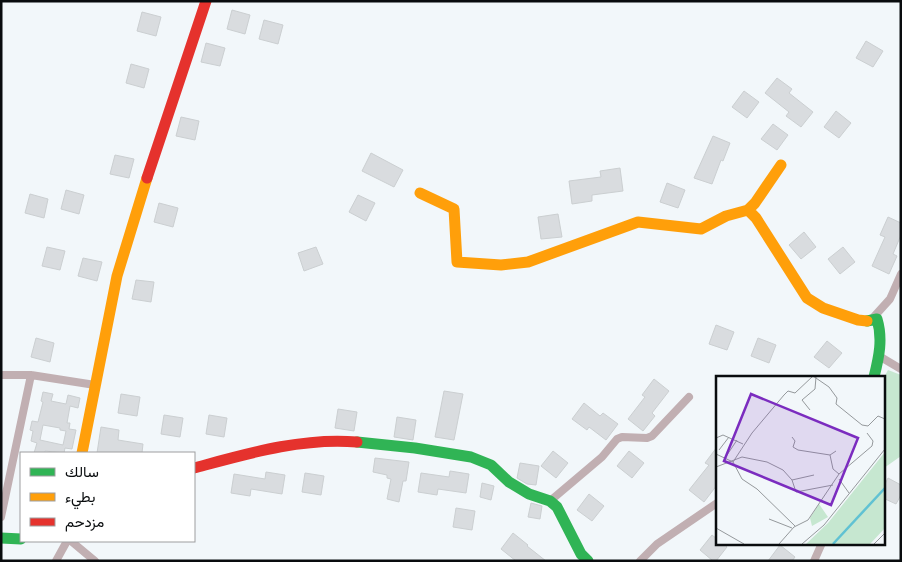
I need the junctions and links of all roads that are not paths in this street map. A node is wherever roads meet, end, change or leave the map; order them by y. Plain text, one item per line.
1 (206, 1) edge
2 (781, 165) dead end
3 (420, 193) dead end
4 (748, 210) junction
5 (901, 274) edge
6 (870, 321) junction
7 (879, 356) junction
8 (901, 369) edge
9 (1, 375) edge
10 (31, 375) junction
11 (874, 376) edge
12 (95, 385) junction
13 (689, 397) dead end
14 (82, 452) edge
15 (195, 468) edge
16 (550, 501) junction
17 (716, 504) edge
18 (1, 517) edge
19 (1, 538) edge
20 (20, 539) edge
21 (68, 542) edge
22 (70, 542) edge
23 (822, 544) edge
24 (56, 561) edge
25 (95, 561) edge
26 (588, 561) edge
27 (640, 561) edge
28 (814, 561) edge

1 - 12 street
2 - 4 street
3 - 4 street
4 - 6 street
5 - 6 street
6 - 7 street
7 - 8 street
7 - 11 street
9 - 10 street
10 - 12 street
10 - 18 street
12 - 14 street
13 - 16 street
15 - 16 street
16 - 26 street
17 - 27 street
19 - 20 street
21 - 24 street
22 - 25 street
23 - 28 street

